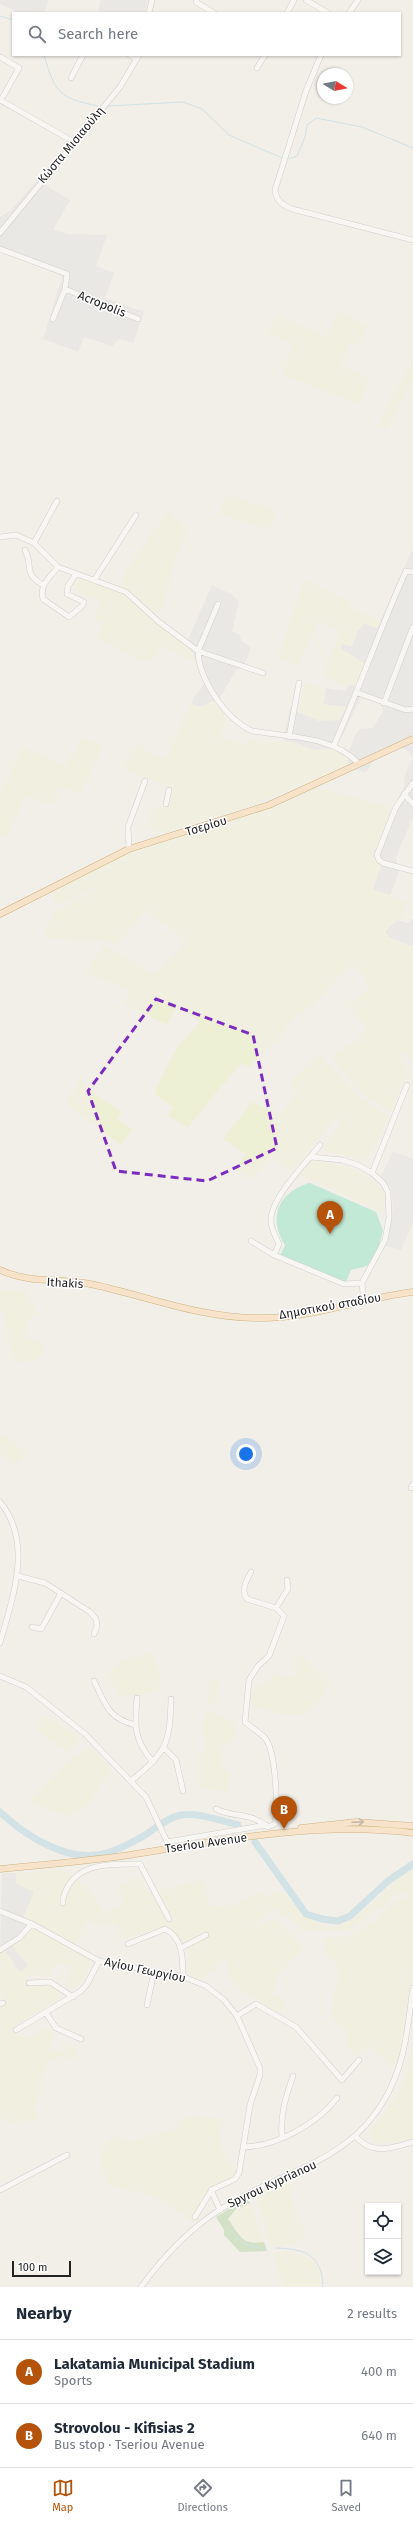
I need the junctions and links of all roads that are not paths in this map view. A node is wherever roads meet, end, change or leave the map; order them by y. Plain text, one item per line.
1 (152, 0) edge
2 (197, 0) edge
3 (294, 0) edge
4 (306, 0) edge
5 (358, 0) edge
6 (149, 12) edge
7 (212, 12) edge
8 (288, 12) edge
9 (326, 12) edge
10 (350, 12) edge
11 (82, 56) edge
12 (264, 56) edge
13 (321, 56) edge
14 (0, 57) edge
15 (138, 57) edge
16 (257, 68) dead end
17 (71, 78) dead end
18 (0, 100) edge
19 (74, 142) junction
20 (0, 233) edge
21 (413, 240) edge
22 (0, 249) edge
23 (65, 289) junction
24 (53, 319) dead end
25 (138, 319) dead end
26 (57, 501) dead end
27 (136, 516) dead end
28 (0, 537) edge
29 (34, 543) junction
30 (25, 550) dead end
31 (58, 567) junction
32 (413, 572) edge
33 (76, 574) junction
34 (95, 579) junction
35 (43, 585) junction
36 (218, 604) dead end
37 (413, 627) edge
38 (198, 651) junction
39 (263, 673) dead end
40 (299, 683) dead end
41 (358, 693) junction
42 (384, 702) junction
43 (413, 709) edge
44 (288, 737) junction
45 (413, 739) edge
46 (334, 745) junction
47 (360, 764) junction
48 (145, 781) dead end
49 (413, 783) edge
50 (169, 790) dead end
51 (404, 794) junction
52 (166, 804) dead end
53 (413, 804) edge
54 (129, 849) junction
55 (413, 871) edge
56 (0, 914) edge
57 (407, 1085) dead end
58 (320, 1145) dead end
59 (311, 1157) junction
60 (372, 1173) junction
61 (251, 1241) dead end
62 (274, 1255) junction
63 (0, 1270) edge
64 (362, 1283) junction
65 (413, 1292) edge
66 (130, 1294) joint
67 (364, 1301) junction
68 (0, 1502) edge
69 (251, 1572) dead end
70 (18, 1576) junction
71 (286, 1580) dead end
72 (61, 1594) junction
73 (276, 1608) junction
74 (32, 1627) dead end
75 (94, 1634) dead end
76 (0, 1643) edge
77 (0, 1676) edge
78 (94, 1682) dead end
79 (137, 1698) dead end
80 (171, 1700) dead end
81 (135, 1725) junction
82 (164, 1748) junction
83 (153, 1762) junction
84 (131, 1781) junction
85 (183, 1791) dead end
86 (216, 1809) dead end
87 (266, 1825) junction
88 (273, 1826) junction
89 (413, 1826) edge
90 (413, 1833) edge
91 (276, 1834) junction
92 (169, 1845) junction
93 (103, 1858) junction
94 (105, 1866) junction
95 (0, 1869) edge
96 (63, 1903) dead end
97 (0, 1911) edge
98 (169, 1918) dead end
99 (32, 1924) junction
100 (206, 1935) dead end
101 (128, 1944) dead end
102 (181, 1948) junction
103 (0, 1950) edge
104 (99, 1961) junction
105 (154, 1972) junction
106 (183, 1977) junction
107 (29, 1983) dead end
108 (413, 1988) edge
109 (73, 1997) junction
110 (147, 2005) dead end
111 (46, 2013) junction
112 (237, 2016) junction
113 (16, 2030) dead end
114 (81, 2039) dead end
115 (359, 2060) dead end
116 (293, 2076) dead end
117 (337, 2098) dead end
118 (282, 2136) junction
119 (355, 2136) junction
120 (413, 2142) edge
121 (244, 2147) junction
122 (67, 2155) dead end
123 (0, 2190) edge
124 (211, 2190) junction
125 (220, 2210) junction
126 (195, 2217) dead end
127 (141, 2287) edge

1 - 6 street
2 - 7 street
3 - 8 street
4 - 9 street
5 - 10 street
11 - 17 street
12 - 16 street
13 - 21 street
14 - 18 street
15 - 19 street, Κώστα Μισιαούλη
18 - 19 street
19 - 20 street, Κώστα Μισιαούλη
22 - 23 street, Acropolis
23 - 24 street, Acropolis
23 - 25 street, Acropolis
26 - 29 street
27 - 34 street
28 - 29 street
29 - 31 street
30 - 35 street
31 - 33 street
31 - 35 street
32 - 41 street
33 - 34 street
33 - 35 street
34 - 38 street
36 - 38 street
37 - 42 street
38 - 39 street
38 - 44 street
40 - 44 street
41 - 42 street
41 - 46 street
42 - 43 street
44 - 46 street
45 - 47 main road, Τσερίου
46 - 47 street
47 - 54 main road, Τσερίου
48 - 54 street
49 - 51 street
50 - 52 street
51 - 53 street
51 - 55 street
54 - 56 main road, Τσερίου
57 - 60 street
58 - 59 street
59 - 60 street
59 - 62 street
60 - 64 street
61 - 62 street
62 - 64 street
63 - 66 main road, Ithakis
64 - 67 street
65 - 67 main road, Δημοτικού σταδίου
66 - 67 main road, Δημοτικού σταδίου
68 - 70 street
69 - 73 street
70 - 72 street
70 - 76 street
71 - 73 street
72 - 74 street
72 - 75 street
73 - 88 street
77 - 84 street
78 - 81 street
79 - 81 street
80 - 82 street
81 - 83 street
82 - 83 street
82 - 85 street
83 - 84 street
84 - 92 street
86 - 87 street
87 - 88 street
87 - 92 street
88 - 91 street
91 -> 89 main road
90 - 91 main road, Tseriou Avenue
91 - 92 main road, Tseriou Avenue
92 - 93 main road, Tseriou Avenue
93 - 94 street
93 - 95 main road, Tseriou Avenue
94 - 96 street
94 - 98 street
97 - 99 street, Αγίου Γεωργίου
99 - 103 street
99 - 104 street, Αγίου Γεωργίου
100 - 102 street
101 - 102 street
102 - 106 street
104 - 105 street, Αγίου Γεωργίου
104 - 109 street
105 - 106 street, Αγίου Γεωργίου
105 - 110 street
106 - 112 street, Αγίου Γεωργίου
107 - 109 street
108 - 119 street, Spyrou Kyprianou
109 - 111 street
111 - 113 street
111 - 114 street
112 - 115 street
112 - 121 street, Αγίου Γεωργίου
116 - 118 street
117 - 118 street
118 - 121 street
119 - 120 street
119 - 125 street, Spyrou Kyprianou
121 - 124 street, Αγίου Γεωργίου
122 - 123 street
124 - 125 street
124 - 126 street
125 - 127 street, Spyrou Kyprianou

